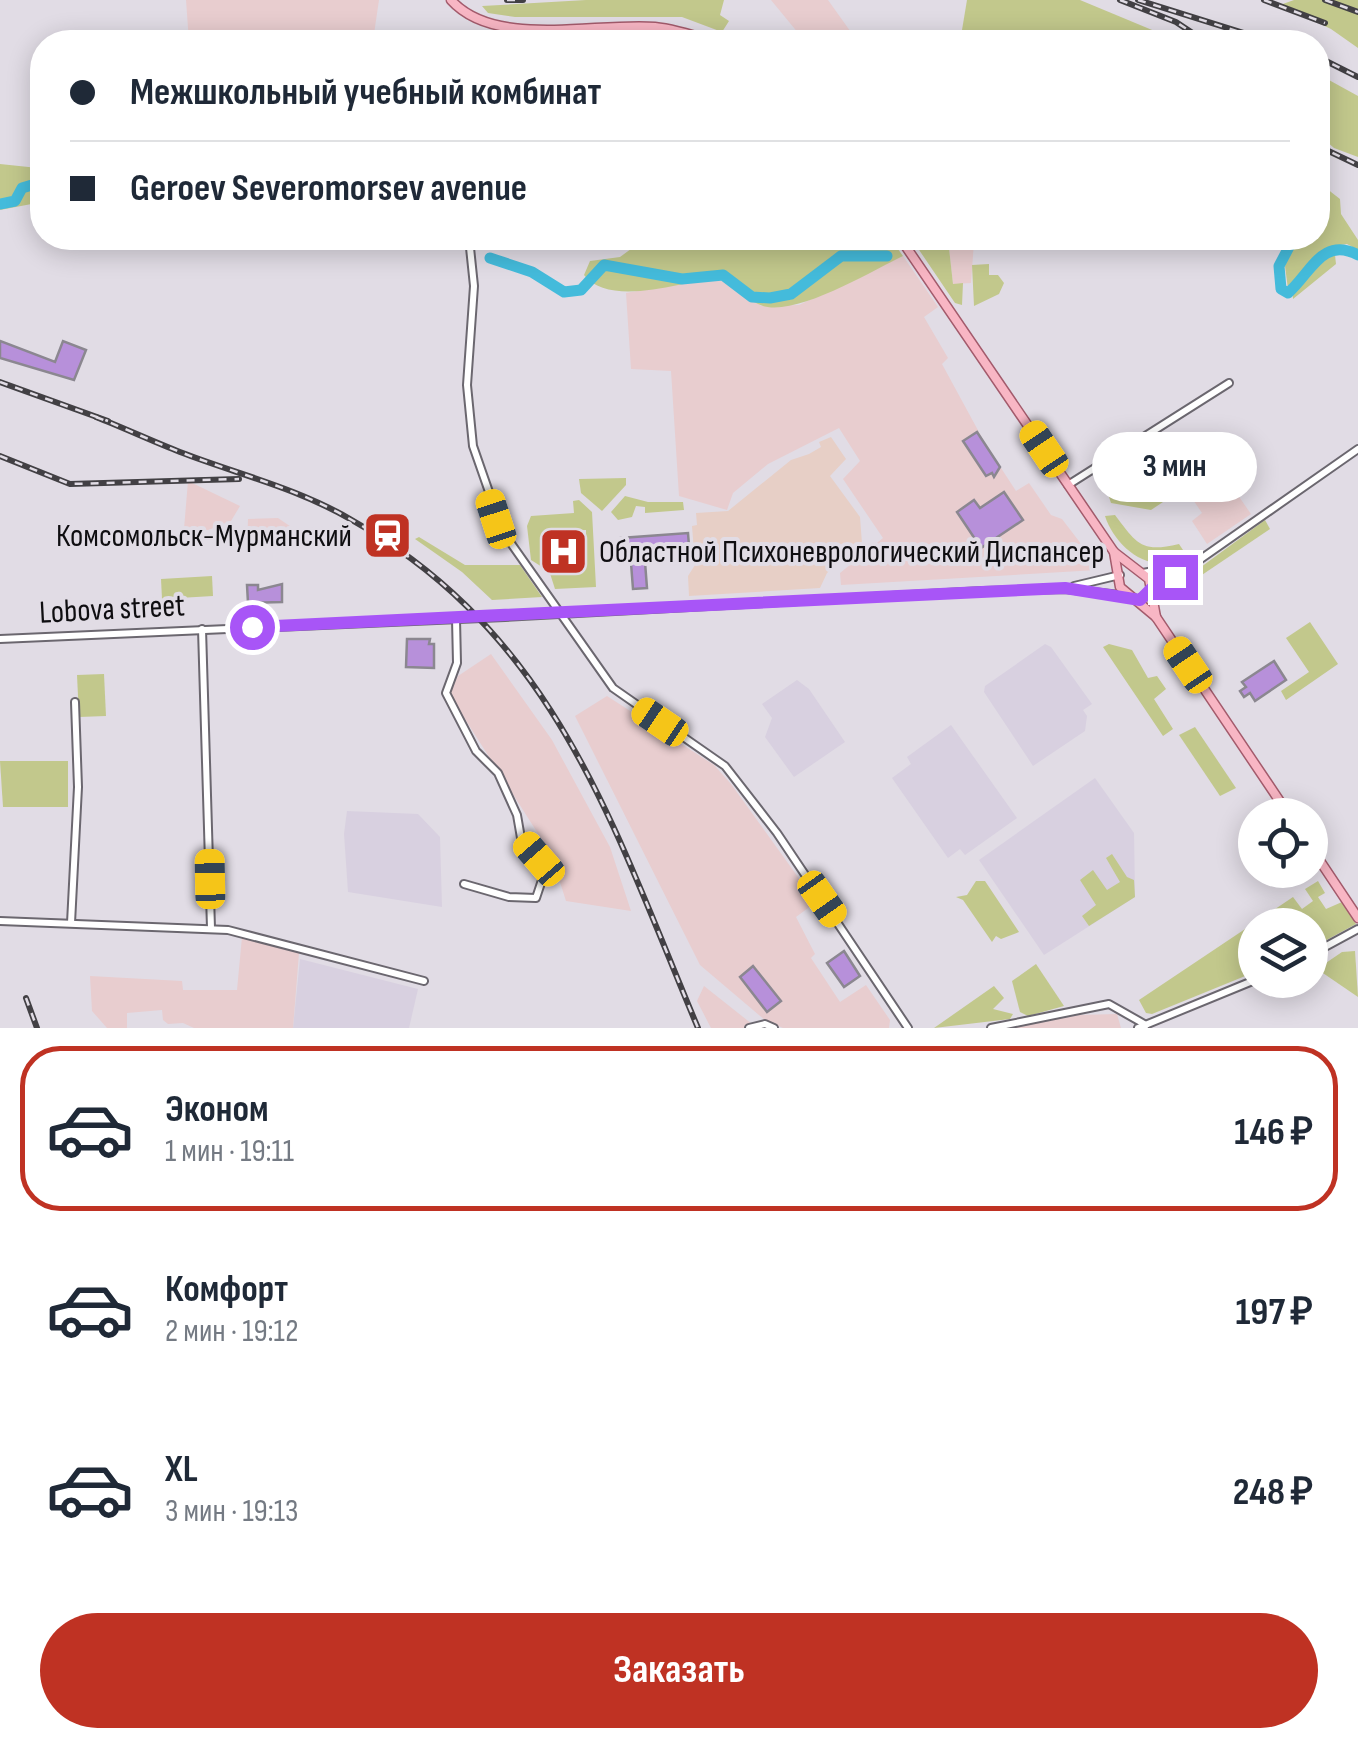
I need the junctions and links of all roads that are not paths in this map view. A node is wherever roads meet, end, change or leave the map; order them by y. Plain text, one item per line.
1 (451, 0) edge
2 (665, 30) edge
3 (470, 250) edge
4 (908, 250) edge
5 (1229, 383) dead end
6 (1358, 449) edge
7 (1068, 485) junction
8 (1114, 552) junction
9 (1191, 564) junction
10 (1137, 571) junction
11 (1119, 577) junction
12 (1065, 588) junction
13 (1151, 590) junction
14 (1132, 598) junction
15 (559, 614) junction
16 (1156, 617) junction
17 (456, 619) junction
18 (202, 629) junction
19 (0, 638) edge
20 (75, 702) dead end
21 (1278, 798) edge
22 (1328, 873) edge
23 (464, 884) dead end
24 (1358, 918) edge
25 (0, 921) edge
26 (71, 923) junction
27 (211, 928) junction
28 (1358, 929) edge
29 (1328, 945) edge
30 (424, 981) dead end
31 (1238, 987) edge
32 (1142, 1026) edge
33 (749, 1028) edge
34 (774, 1028) edge
35 (908, 1028) edge
36 (991, 1028) edge

1 - 2 main road
3 - 15 street
4 - 7 main road
5 - 7 street
6 - 9 street
7 - 8 main road
8 - 10 main road
8 - 11 main road
9 - 10 street
9 - 13 street
10 - 11 main road
10 - 13 main road
11 - 12 street, Lobova street
11 - 14 main road
12 - 14 street, Lobova street
12 - 15 street, Lobova street
13 - 14 main road
13 - 16 main road
14 - 16 main road
15 - 17 street, Lobova street
15 - 35 street
16 - 21 main road
17 - 18 street, Lobova street
17 - 23 street
18 - 19 street, Lobova street
18 - 27 street
20 - 26 street
22 - 24 main road
25 - 26 street
26 - 27 street
27 - 30 street
28 - 29 street
31 - 32 street
32 - 36 street
33 - 34 street

